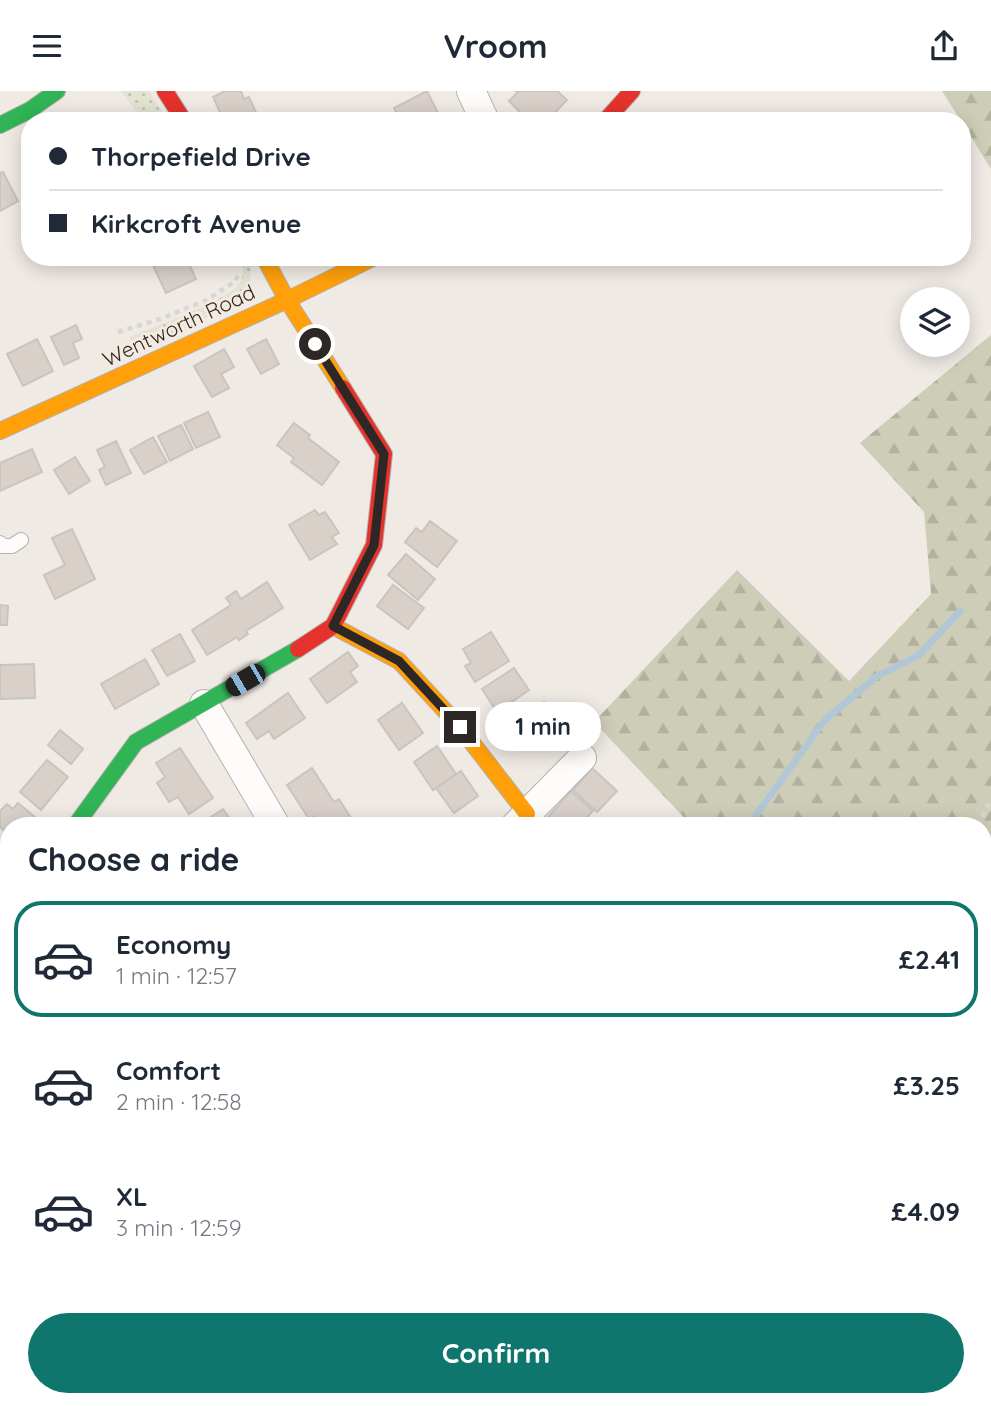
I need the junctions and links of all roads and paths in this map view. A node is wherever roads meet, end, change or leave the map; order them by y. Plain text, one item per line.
1 (57, 91) edge
2 (164, 91) edge
3 (471, 91) edge
4 (632, 91) edge
5 (28, 112) edge
6 (178, 112) edge
7 (481, 112) edge
8 (613, 112) edge
9 (21, 116) edge
10 (0, 125) edge
11 (239, 266) edge
12 (269, 266) edge
13 (357, 266) edge
14 (287, 300) junction
15 (118, 332) dead end
16 (0, 431) edge
17 (21, 540) dead end
18 (0, 543) edge
19 (333, 626) junction
20 (204, 704) junction
21 (582, 758) dead end
22 (991, 799) edge
23 (82, 817) edge
24 (271, 817) edge
25 (519, 817) edge
26 (524, 817) edge
27 (982, 817) edge

1 - 5 street
2 - 6 street
3 - 7 street
4 - 8 street
9 - 10 street
11 - 15 path
12 - 14 street
13 - 14 street, Wentworth Road
14 - 16 street, Wentworth Road
14 - 19 street
17 - 18 lane
19 - 20 street
19 - 25 street
20 - 23 street
20 - 24 street
21 - 26 street
22 - 27 path

